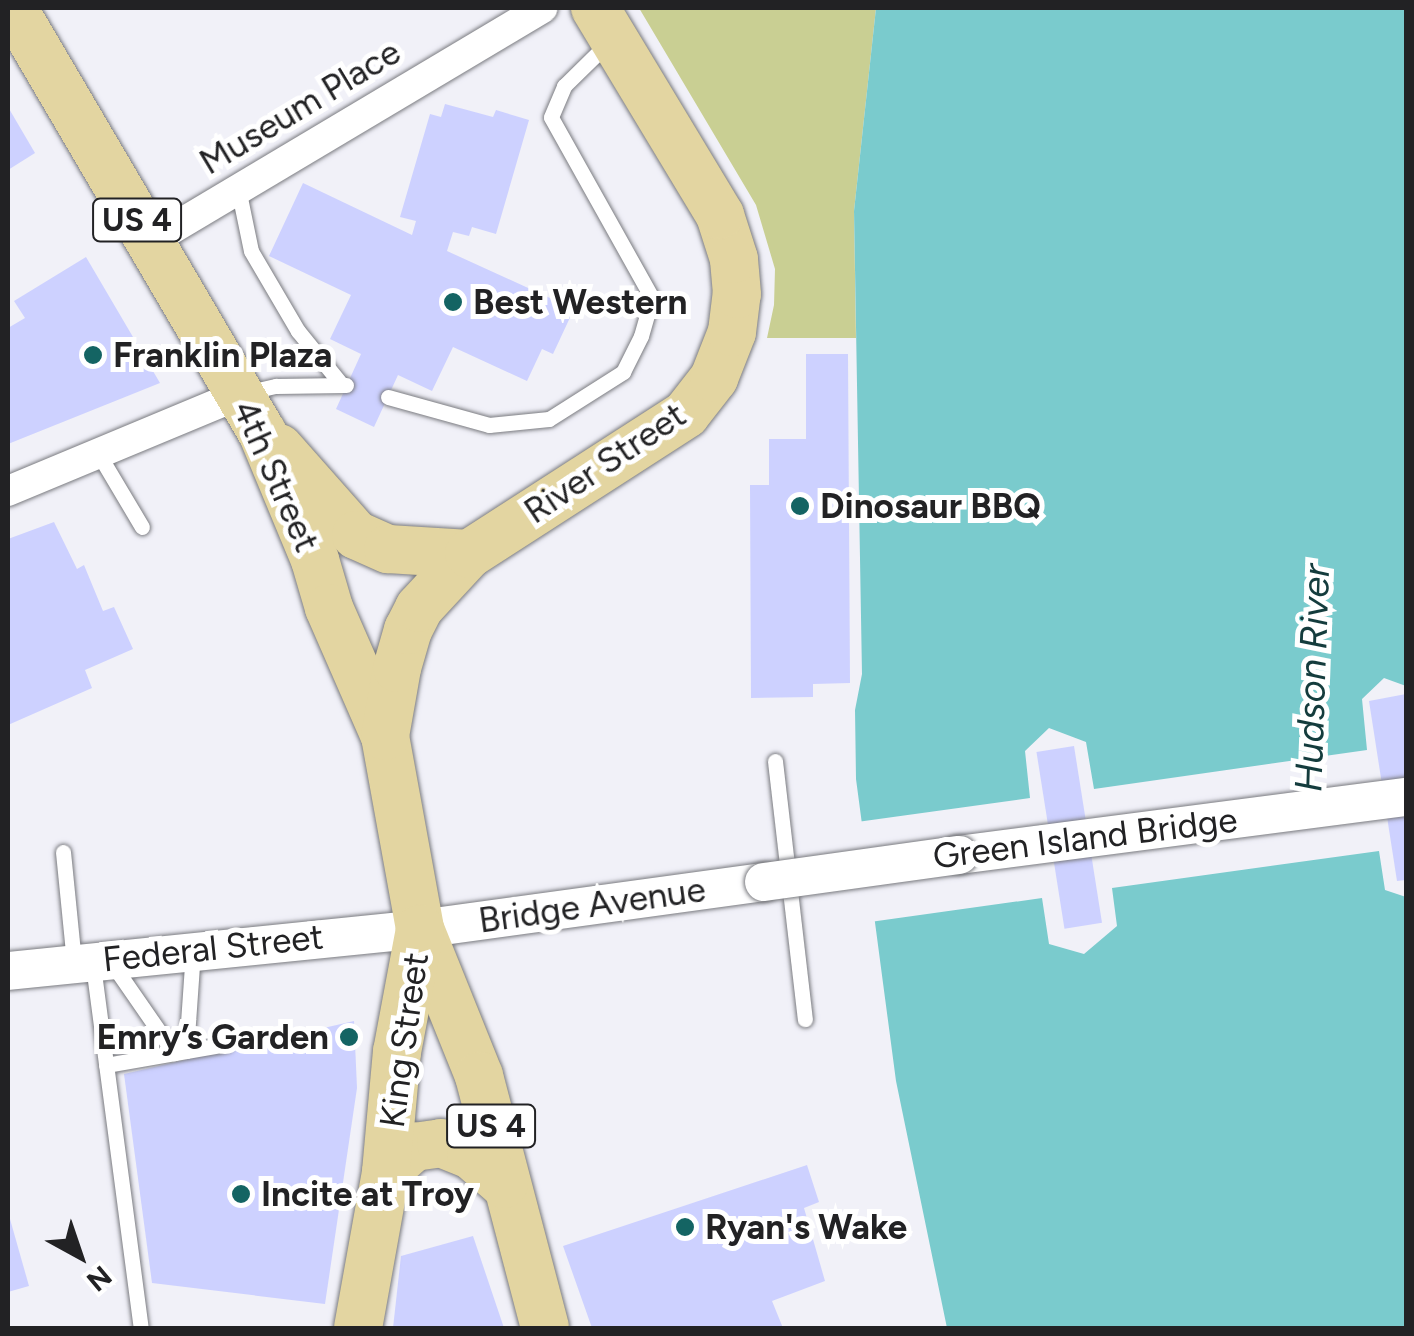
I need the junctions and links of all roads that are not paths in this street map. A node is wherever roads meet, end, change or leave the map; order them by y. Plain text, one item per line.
1 (13, 8) edge
2 (542, 8) edge
3 (604, 22) edge
4 (238, 188) junction
5 (150, 242) junction
6 (388, 397) dead end
7 (252, 413) junction
8 (98, 453) junction
9 (8, 491) edge
10 (142, 527) dead end
11 (469, 554) junction
12 (385, 736) junction
13 (775, 760) dead end
14 (1406, 798) edge
15 (62, 852) dead end
16 (764, 882) joint
17 (420, 929) junction
18 (194, 949) junction
19 (92, 961) junction
20 (8, 971) edge
21 (805, 1019) dead end
22 (226, 1044) dead end
23 (180, 1052) junction
24 (106, 1066) junction
25 (386, 1172) junction
26 (504, 1184) junction
27 (142, 1328) edge
28 (358, 1328) edge
29 (545, 1328) edge

1 - 5 main road, 4th Street / US 4
2 - 4 street, Museum Place
3 - 6 lane
3 - 11 main road, River Street / US 4
4 - 5 street, Museum Place
4 - 7 lane
5 - 7 main road, 4th Street / US 4
7 - 8 street
7 - 11 main road
7 - 12 main road, 4th Street / US 4
8 - 9 street
8 - 10 lane
11 - 12 main road, River Street / US 4
12 - 17 main road, 4th Street / US 4
13 - 21 lane
14 - 16 street, Green Island Bridge, bridge
15 - 19 lane
16 - 17 street, Bridge Avenue
17 - 18 street, Federal Street
17 - 25 main road, King Street / US 4
17 - 26 main road, US 4
18 - 19 street, Federal Street
18 - 23 lane
19 - 20 street, Federal Street
19 - 23 lane
19 - 24 lane
22 - 23 lane
23 - 24 lane
24 - 27 lane
25 - 26 main road
25 - 28 main road, King Street / US 4
26 - 29 main road, US 4

